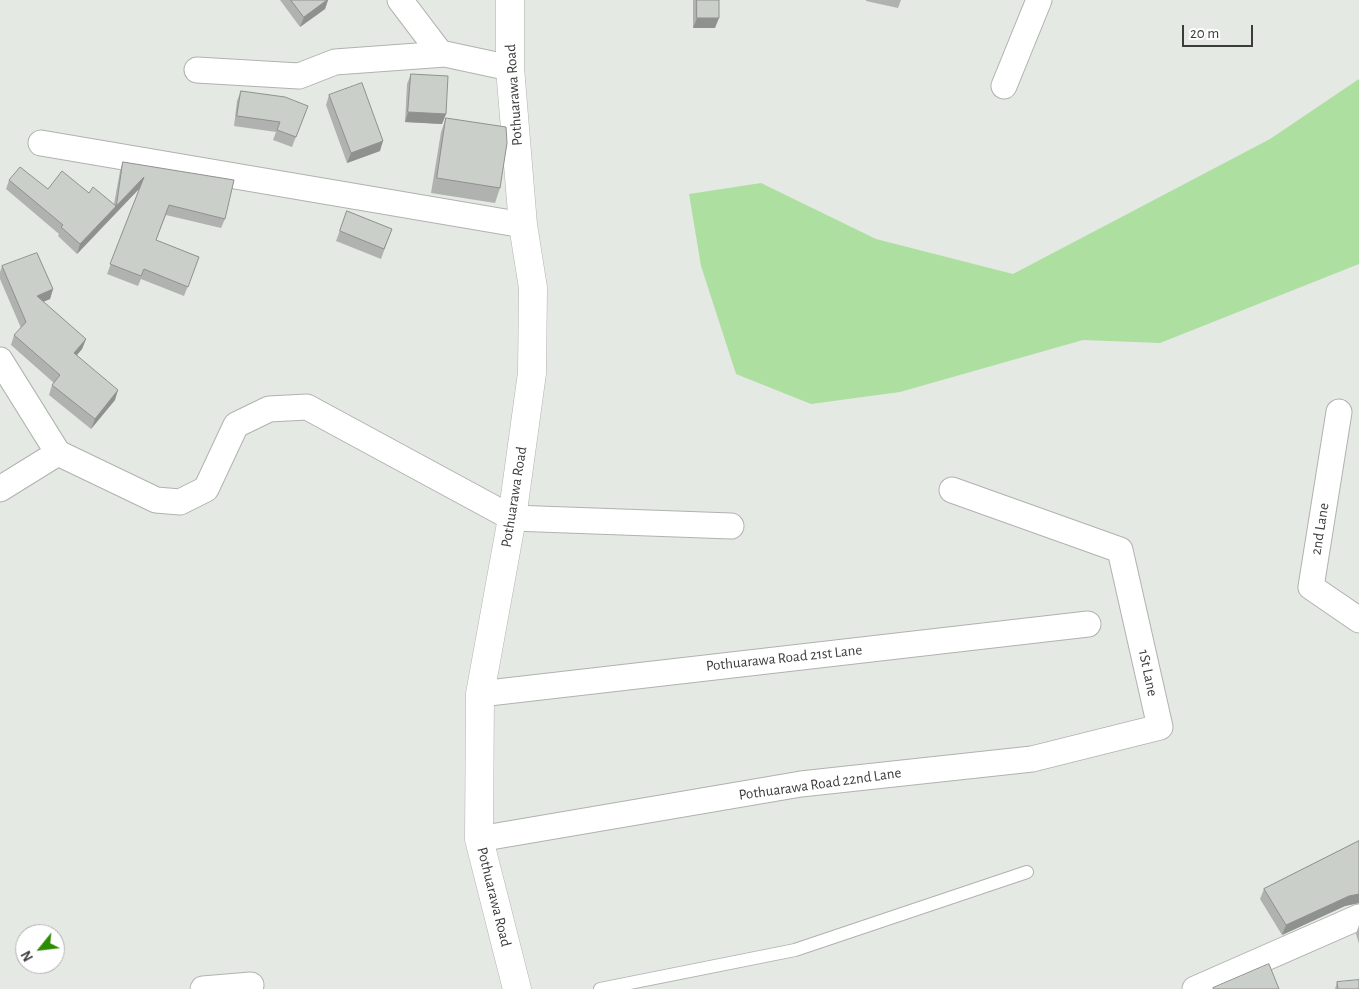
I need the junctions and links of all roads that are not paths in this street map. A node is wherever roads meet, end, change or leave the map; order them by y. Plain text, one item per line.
1 (400, 0) edge
2 (510, 0) edge
3 (1039, 0) edge
4 (441, 54) junction
5 (510, 68) junction
6 (197, 70) dead end
7 (1004, 86) dead end
8 (41, 143) dead end
9 (523, 225) junction
10 (0, 360) edge
11 (1339, 412) dead end
12 (58, 453) junction
13 (0, 489) edge
14 (952, 490) dead end
15 (512, 518) junction
16 (731, 526) dead end
17 (1359, 620) edge
18 (1088, 624) dead end
19 (480, 694) junction
20 (1160, 727) joint
21 (479, 839) junction
22 (1027, 872) dead end
23 (1359, 917) edge
24 (251, 986) dead end
25 (203, 989) edge
26 (517, 989) edge
27 (600, 989) edge
28 (1195, 989) edge

1 - 4 street
2 - 5 main road, Pothuarawa Road
3 - 7 street
4 - 5 street
4 - 6 street
5 - 9 main road, Pothuarawa Road
8 - 9 street
9 - 15 main road, Pothuarawa Road
10 - 12 street
11 - 17 street, 2nd Lane
12 - 13 street
12 - 15 street
14 - 20 street, 1St Lane
15 - 16 street
15 - 19 main road, Pothuarawa Road
18 - 19 street, Pothuarawa Road 21st Lane
19 - 21 main road, Pothuarawa Road
20 - 21 street, Pothuarawa Road 22nd Lane
21 - 26 main road, Pothuarawa Road
22 - 27 lane
23 - 28 street
24 - 25 street

